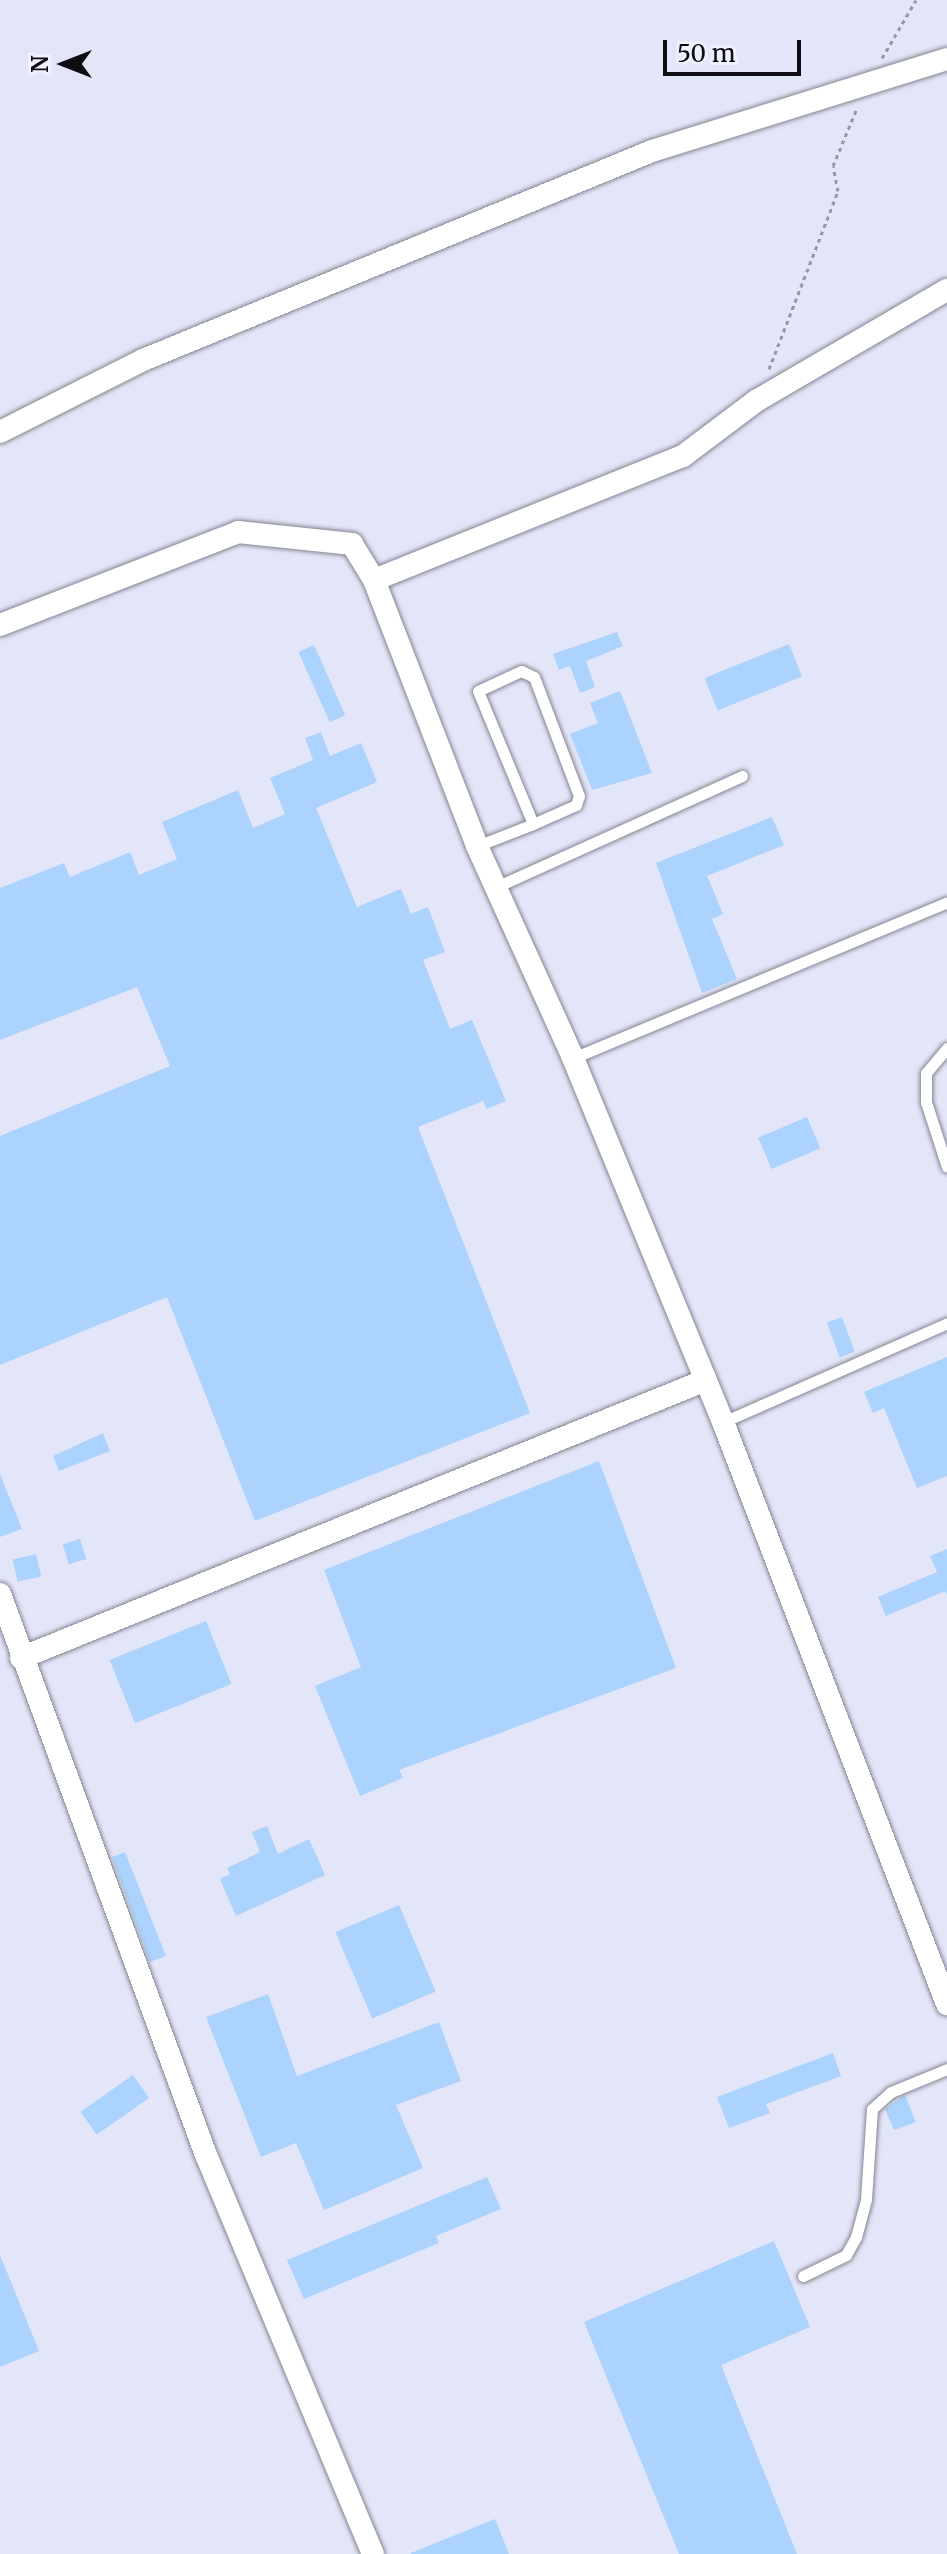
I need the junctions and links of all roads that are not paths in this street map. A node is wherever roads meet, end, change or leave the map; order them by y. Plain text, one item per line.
1 (947, 59) edge
2 (947, 290) edge
3 (0, 432) edge
4 (374, 580) junction
5 (0, 625) edge
6 (742, 776) dead end
7 (533, 824) junction
8 (477, 846) junction
9 (496, 887) junction
10 (947, 902) edge
11 (947, 1048) edge
12 (573, 1058) junction
13 (947, 1167) edge
14 (947, 1323) edge
15 (706, 1380) junction
16 (723, 1422) junction
17 (0, 1594) edge
18 (21, 1658) junction
19 (947, 2004) edge
20 (947, 2069) edge
21 (803, 2276) dead end
22 (373, 2554) edge

1 - 3 street
2 - 4 street
4 - 5 street
4 - 8 street
6 - 9 lane
7 - 7 lane
7 - 8 lane
8 - 9 street
9 - 12 street
10 - 12 lane
11 - 13 lane
12 - 15 street
14 - 16 lane
15 - 16 street
15 - 18 street
16 - 19 street
17 - 18 street
18 - 22 street
20 - 21 lane

